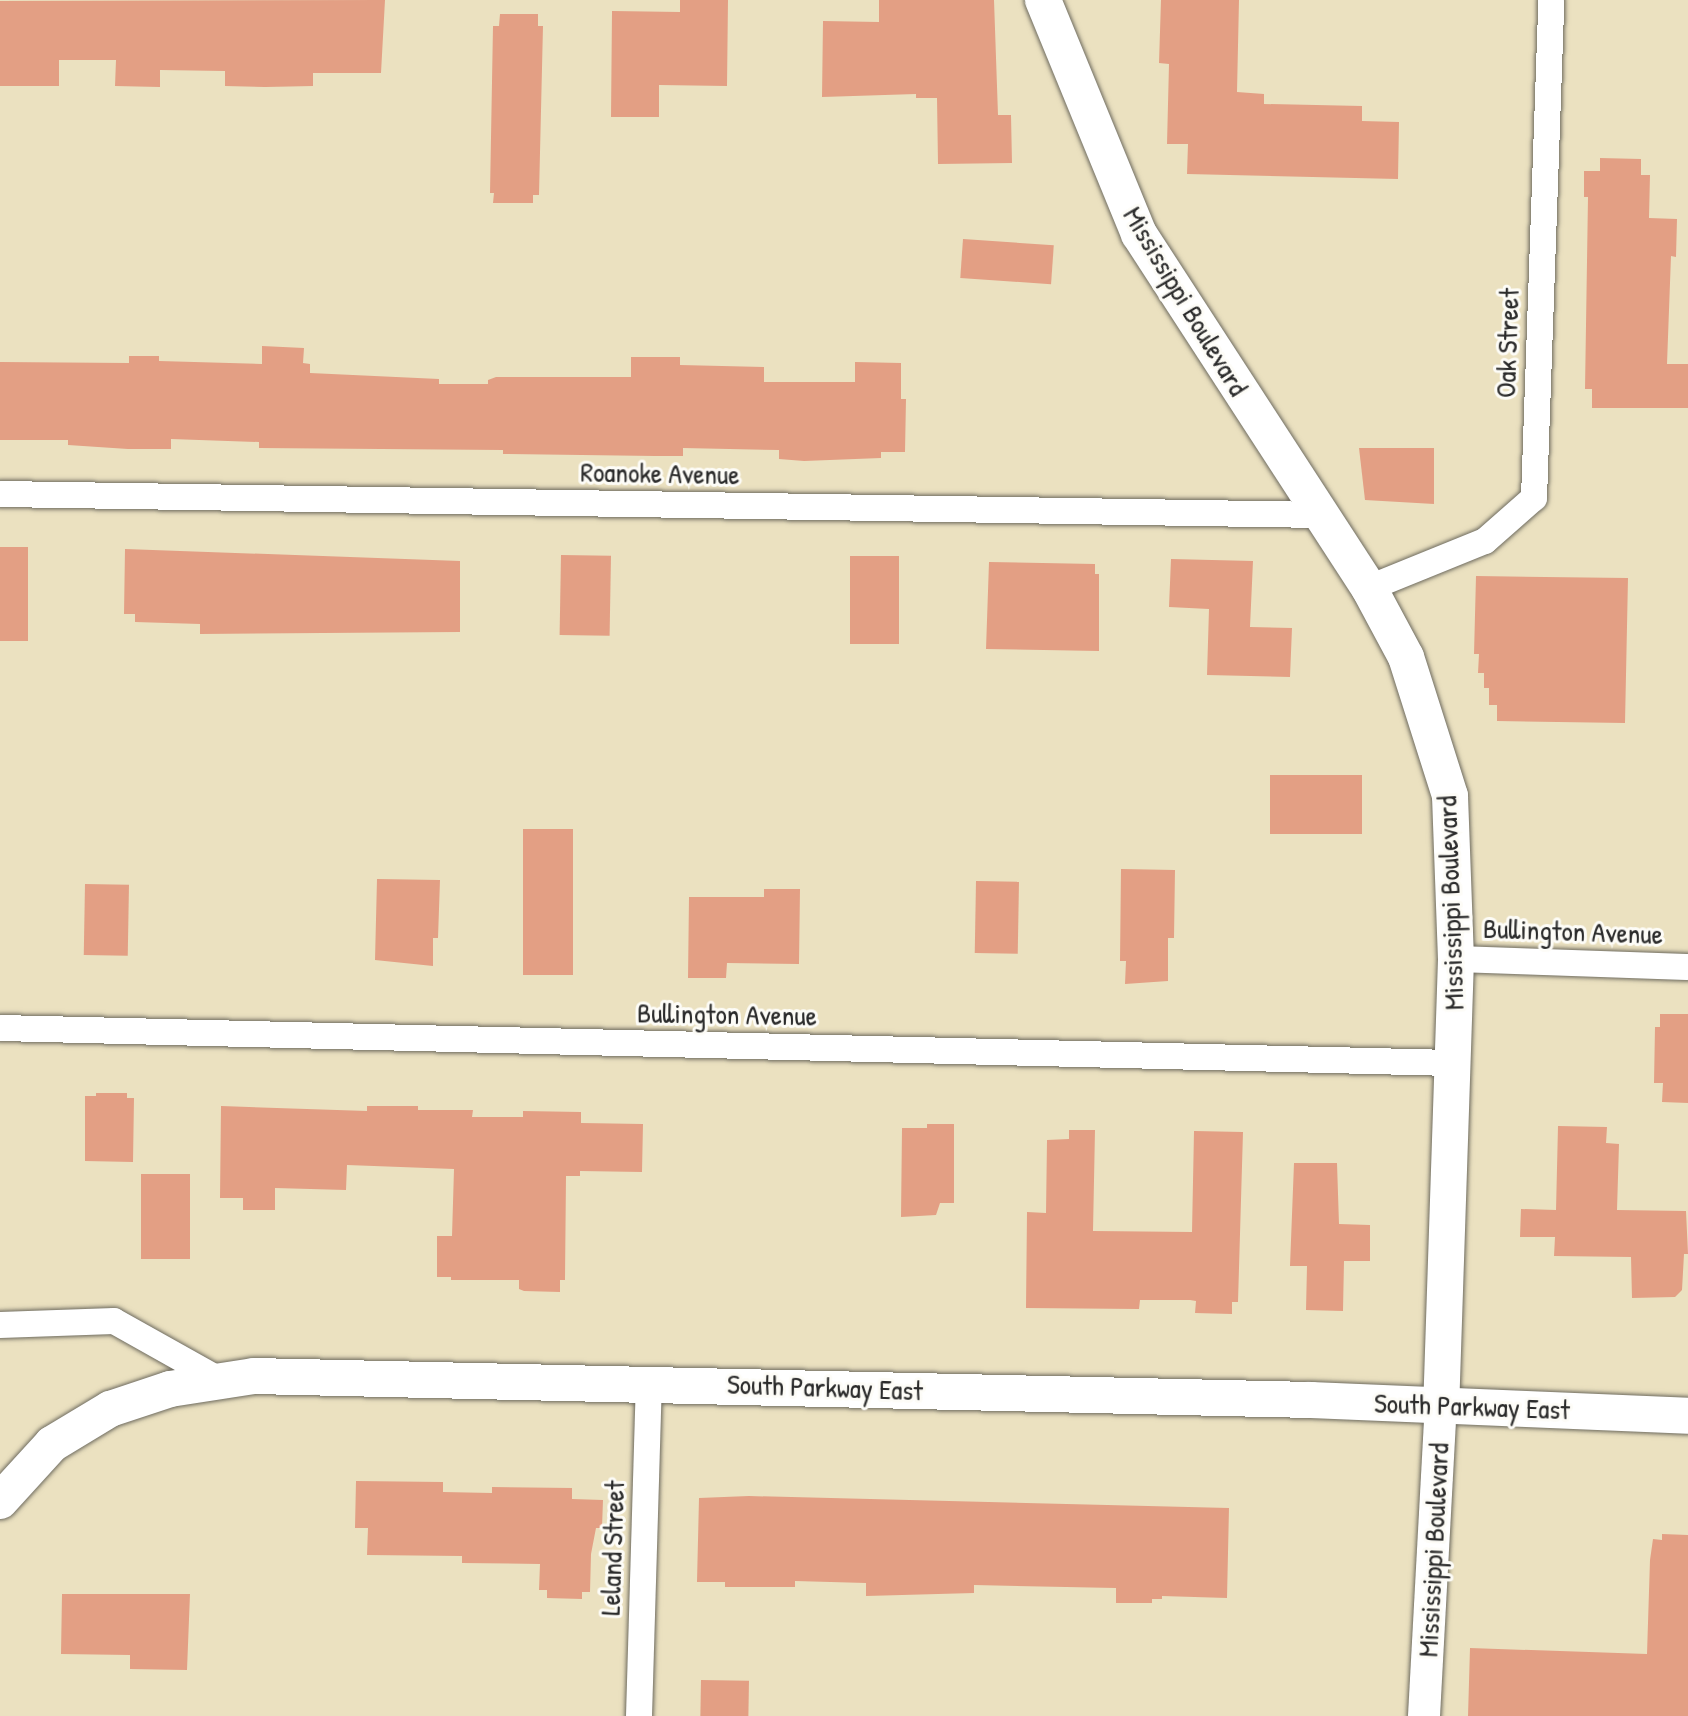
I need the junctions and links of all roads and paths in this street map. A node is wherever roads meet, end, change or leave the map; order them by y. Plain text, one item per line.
1 (1043, 0) edge
2 (1551, 0) edge
3 (0, 494) edge
4 (1320, 515) junction
5 (1369, 588) junction
6 (1456, 959) junction
7 (1688, 967) edge
8 (0, 1028) edge
9 (1452, 1063) junction
10 (0, 1325) edge
11 (221, 1381) junction
12 (649, 1382) junction
13 (1441, 1405) junction
14 (1688, 1416) edge
15 (0, 1501) edge
16 (639, 1716) edge
17 (1424, 1716) edge

1 - 4 main road, Mississippi Boulevard
2 - 5 street, Oak Street
3 - 4 street, Roanoke Avenue
4 - 5 main road, Mississippi Boulevard
5 - 6 main road, Mississippi Boulevard
6 - 7 street, Bullington Avenue
6 - 9 main road, Mississippi Boulevard
8 - 9 street, Bullington Avenue
9 - 13 main road, Mississippi Boulevard
10 - 11 street
11 - 12 main road, South Parkway East
11 - 15 main road, South Parkway East
12 - 13 main road, South Parkway East
12 - 16 street, Leland Street
13 - 14 main road, South Parkway East
13 - 17 street, Mississippi Boulevard

